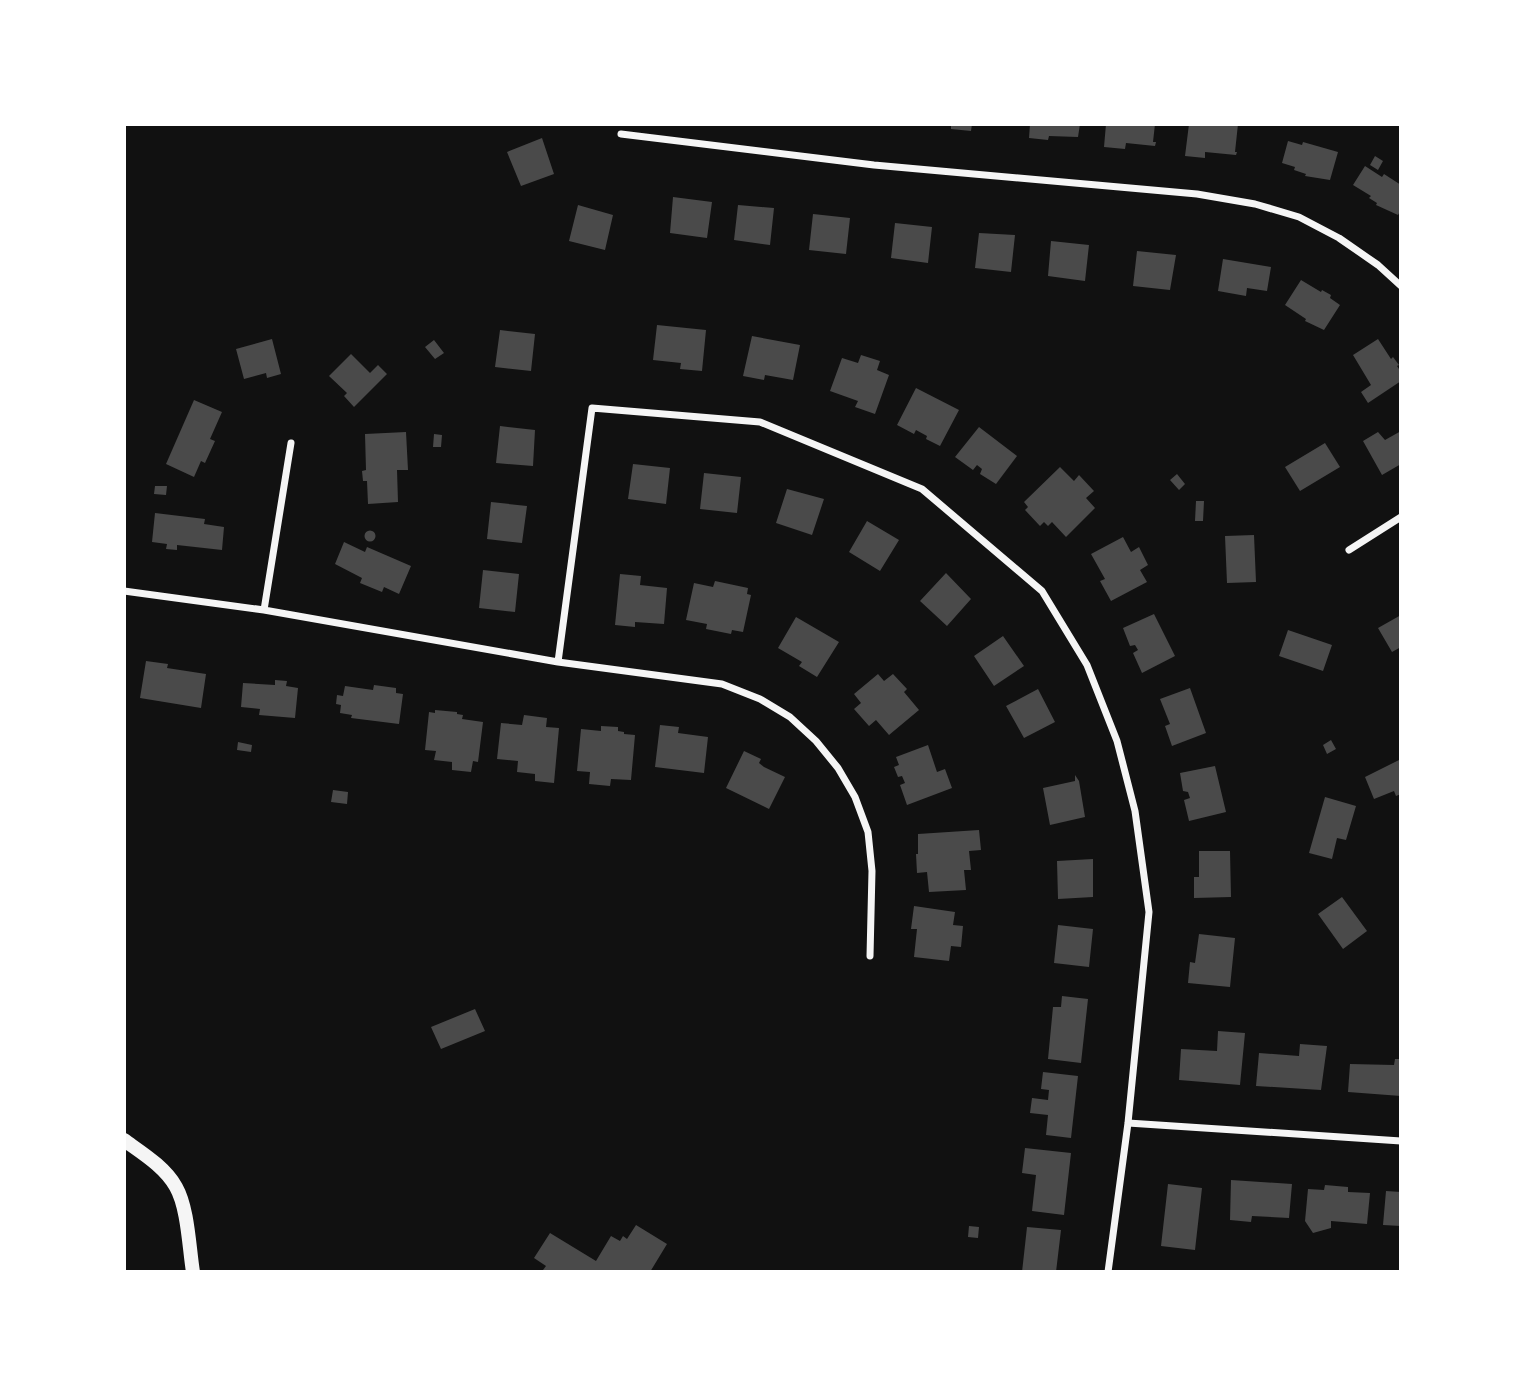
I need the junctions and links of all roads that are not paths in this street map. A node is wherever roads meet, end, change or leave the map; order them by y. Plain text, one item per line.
1 (621, 134) dead end
2 (1401, 286) edge
3 (291, 443) dead end
4 (1401, 517) edge
5 (1349, 550) dead end
6 (124, 591) edge
7 (264, 610) junction
8 (558, 662) junction
9 (870, 956) dead end
10 (1128, 1124) junction
11 (124, 1140) edge
12 (1401, 1142) edge
13 (192, 1272) edge
14 (1108, 1272) edge

1 - 2 street
3 - 7 street
4 - 5 street
6 - 7 street
7 - 8 street
8 - 9 street
8 - 10 street
10 - 12 street
10 - 14 street
11 - 13 main road

